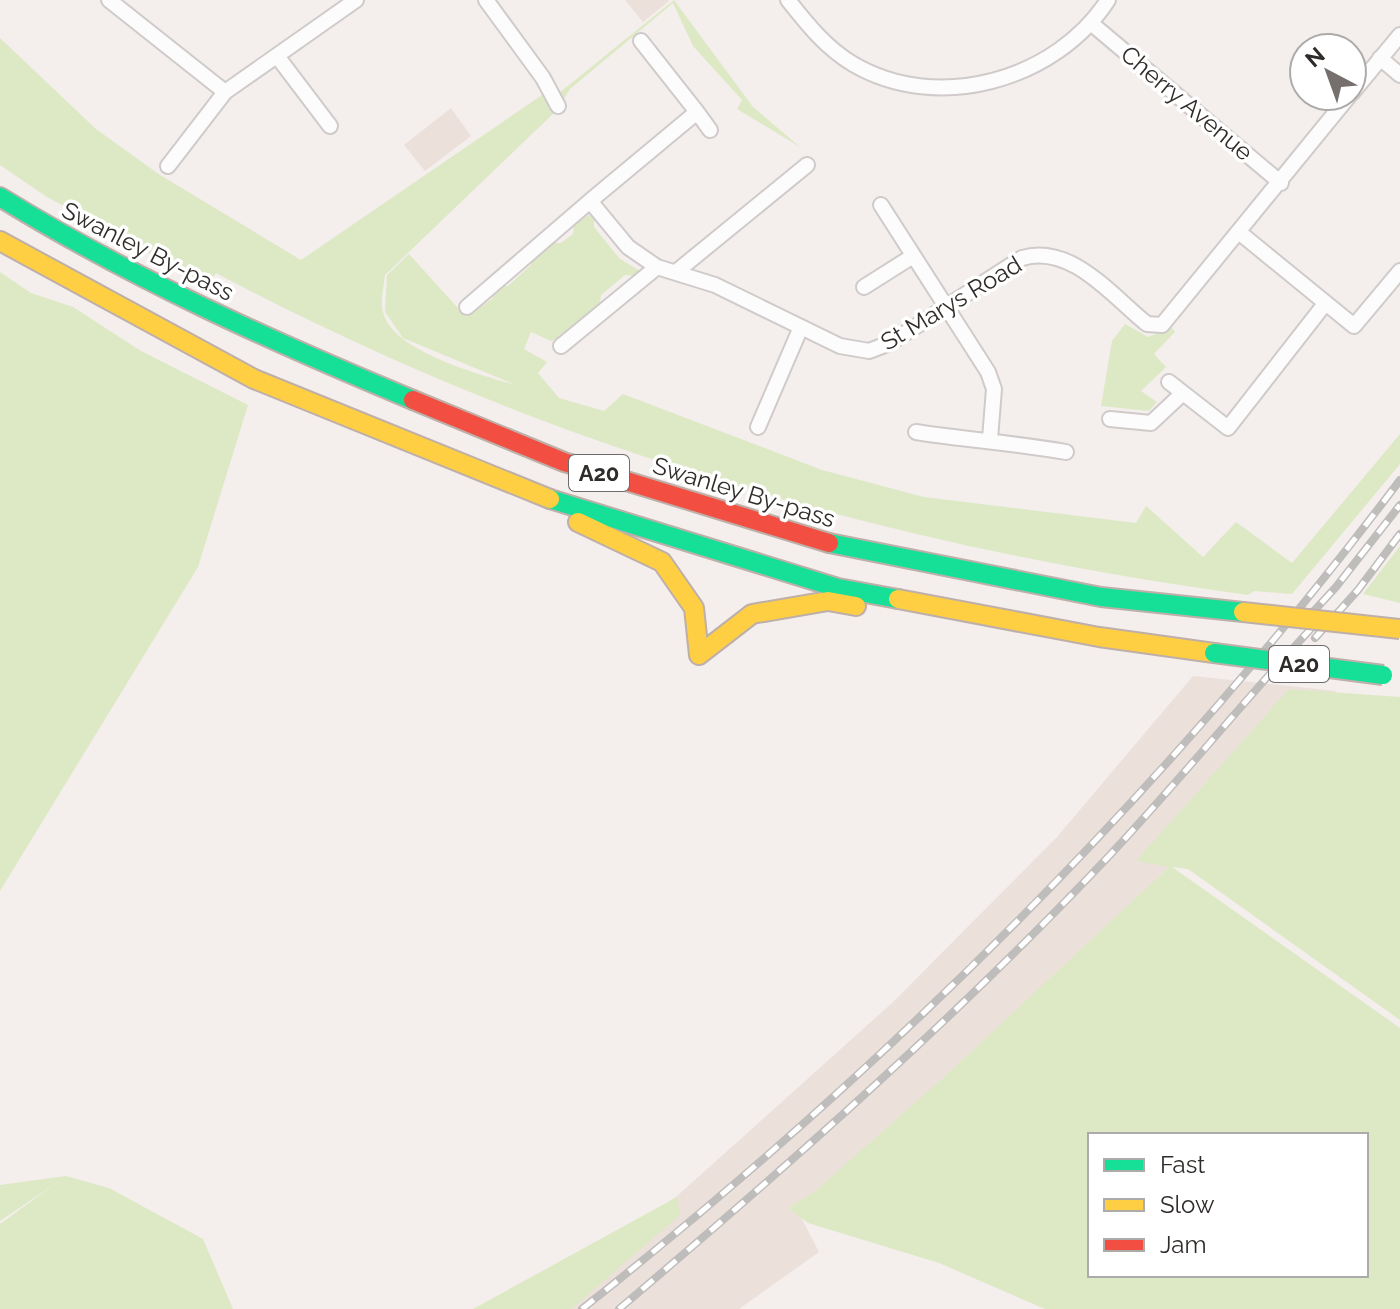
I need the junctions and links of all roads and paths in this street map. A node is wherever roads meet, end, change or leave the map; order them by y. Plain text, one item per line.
1 (109, 0) edge
2 (356, 0) edge
3 (486, 0) edge
4 (1108, 0) edge
5 (795, 3) edge
6 (1092, 24) junction
7 (1400, 35) edge
8 (641, 41) dead end
9 (277, 56) junction
10 (1380, 58) junction
11 (1368, 73) edge
12 (1400, 75) edge
13 (225, 92) junction
14 (558, 106) dead end
15 (697, 112) junction
16 (1337, 112) edge
17 (330, 126) dead end
18 (710, 130) dead end
19 (807, 165) dead end
20 (168, 166) dead end
21 (1281, 183) junction
22 (0, 197) edge
23 (590, 201) junction
24 (881, 205) dead end
25 (1240, 233) junction
26 (0, 241) edge
27 (913, 256) junction
28 (657, 267) junction
29 (1400, 271) edge
30 (676, 272) junction
31 (864, 287) dead end
32 (1324, 305) junction
33 (467, 307) dead end
34 (945, 308) junction
35 (801, 327) junction
36 (561, 346) dead end
37 (1169, 382) dead end
38 (1183, 393) junction
39 (1110, 419) dead end
40 (758, 427) dead end
41 (916, 432) dead end
42 (404, 439) junction
43 (990, 439) junction
44 (1066, 452) dead end
45 (1400, 629) edge
46 (1186, 650) junction
47 (1392, 676) edge

1 - 13 street
2 - 9 street
3 - 14 street
4 - 6 street
5 - 6 street
6 - 21 street, Cherry Avenue
7 - 10 street, St Marys Road
8 - 15 street
9 - 13 street
9 - 17 street
10 - 11 street, St Marys Road
10 - 12 street
13 - 20 street
15 - 18 street
15 - 23 street
16 - 21 street, St Marys Road
19 - 30 street
21 - 25 street, St Marys Road
22 - 45 highway, Swanley By-pass / A20, bridge
23 - 28 street, St Marys Road
23 - 33 street
24 - 27 street
25 - 32 street
25 - 34 street, St Marys Road
26 - 42 highway, A20
27 - 31 street
27 - 34 street
28 - 30 street, St Marys Road
28 - 36 street
29 - 32 street
30 - 35 street, St Marys Road
32 - 38 street
34 - 35 street, St Marys Road
34 - 43 street
35 - 40 street
37 - 38 street
38 - 39 street
41 - 43 street
42 - 46 highway, A20
42 - 46 highway
43 - 44 street
46 - 47 highway, A20, bridge

